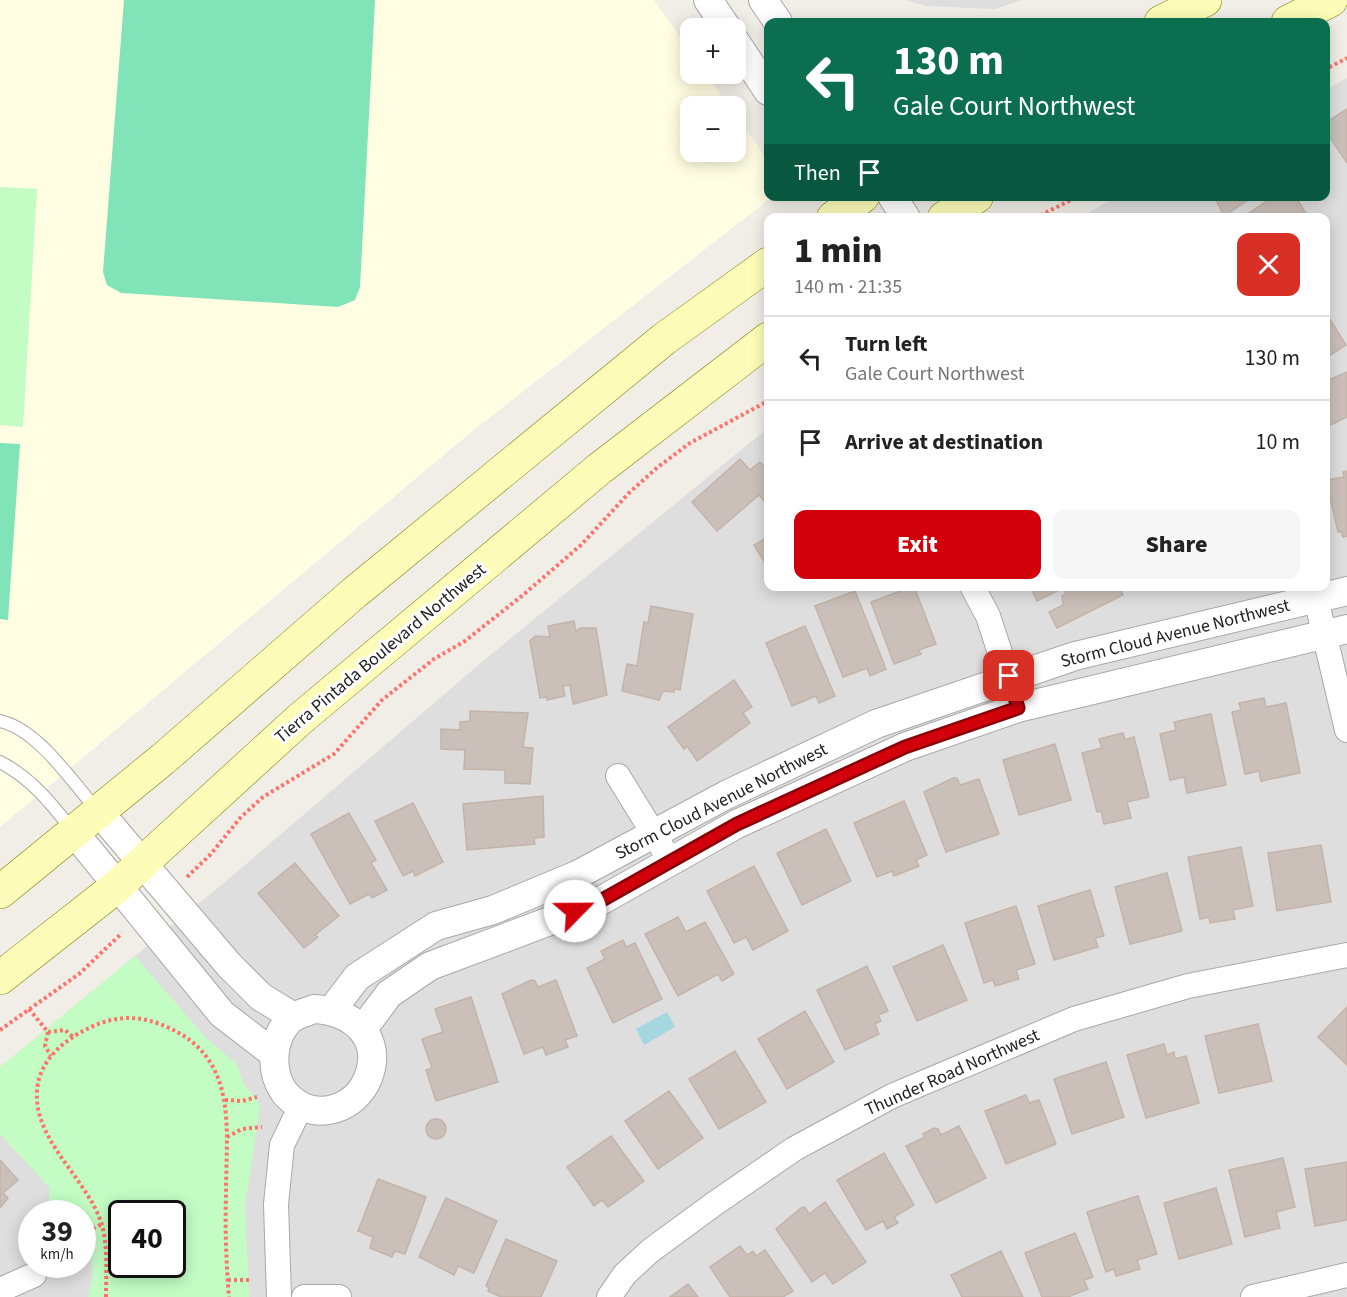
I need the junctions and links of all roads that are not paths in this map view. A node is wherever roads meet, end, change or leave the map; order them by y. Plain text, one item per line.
1 (708, 0) edge
2 (763, 0) edge
3 (1204, 0) edge
4 (1331, 0) edge
5 (720, 18) edge
6 (775, 18) edge
7 (1169, 18) edge
8 (1296, 18) edge
9 (746, 58) edge
10 (764, 86) edge
11 (970, 201) edge
12 (952, 213) edge
13 (764, 267) edge
14 (764, 342) edge
15 (975, 591) edge
16 (1347, 591) edge
17 (1315, 592) edge
18 (1336, 631) edge
19 (1009, 676) junction
20 (1018, 708) junction
21 (0, 721) edge
22 (1347, 730) edge
23 (0, 762) edge
24 (618, 776) dead end
25 (99, 812) junction
26 (73, 831) junction
27 (655, 835) junction
28 (671, 862) junction
29 (142, 863) junction
30 (116, 887) junction
31 (0, 892) edge
32 (1347, 955) edge
33 (0, 978) edge
34 (332, 1010) junction
35 (294, 1017) junction
36 (363, 1029) junction
37 (274, 1054) junction
38 (301, 1106) junction
39 (1347, 1275) edge
40 (27, 1278) edge
41 (0, 1290) edge
42 (279, 1297) edge
43 (304, 1297) edge
44 (339, 1297) edge
45 (609, 1297) edge
46 (1253, 1297) edge

1 - 5 street
2 - 6 street
3 - 7 main road
4 - 8 main road
9 - 10 street
11 - 12 main road
13 - 25 main road
14 - 29 main road, Tierra Pintada Boulevard Northwest
15 - 19 street
16 - 17 street, Storm Cloud Avenue Northwest
17 - 18 street
17 - 19 street, Storm Cloud Avenue Northwest
18 - 20 street, Storm Cloud Avenue Northwest
18 - 22 street
19 - 20 street
19 - 27 street, Storm Cloud Avenue Northwest
20 - 28 street, Storm Cloud Avenue Northwest
21 - 25 lane
23 - 26 lane
24 - 27 street
25 - 26 main road
25 - 29 street
26 - 30 street
26 - 31 main road
27 - 28 street
27 - 34 street, Storm Cloud Avenue Northwest
28 - 36 street, Storm Cloud Avenue Northwest
29 - 30 main road, Tierra Pintada Boulevard Northwest
29 - 35 street
30 - 33 main road, Tierra Pintada Boulevard Northwest
30 - 37 street
32 - 45 street, Thunder Road Northwest
34 - 35 street
34 - 36 street
35 - 37 street
36 - 38 street
37 - 38 street
38 - 42 street
39 - 46 street
40 - 41 street
43 - 44 street

